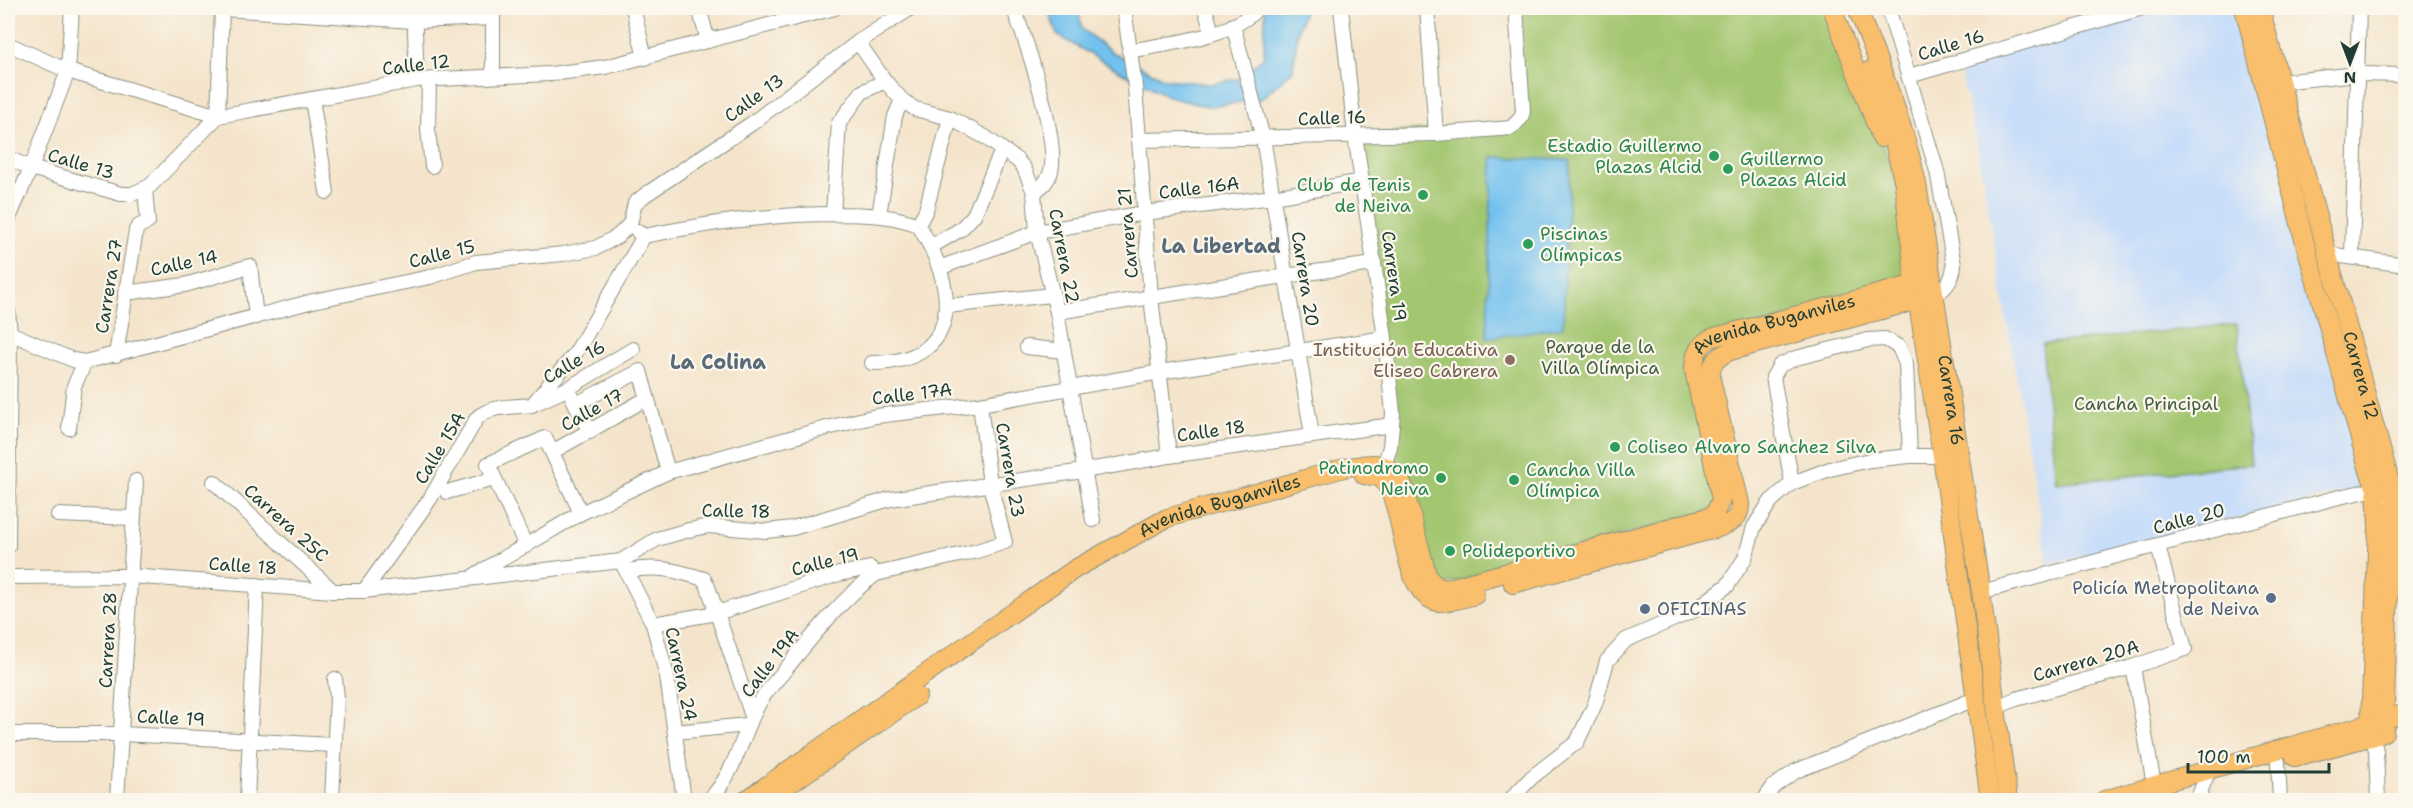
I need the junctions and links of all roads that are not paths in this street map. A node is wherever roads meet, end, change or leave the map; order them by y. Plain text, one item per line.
1 (72, 8) edge
2 (222, 8) edge
3 (633, 8) edge
4 (699, 8) edge
5 (835, 8) edge
6 (910, 8) edge
7 (1013, 8) edge
8 (1124, 8) edge
9 (1205, 8) edge
10 (1257, 8) edge
11 (1341, 8) edge
12 (1427, 8) edge
13 (1515, 8) edge
14 (1832, 8) edge
15 (1844, 8) edge
16 (1857, 8) edge
17 (1888, 8) edge
18 (2142, 8) edge
19 (2244, 8) edge
20 (2260, 8) edge
21 (2359, 8) edge
22 (261, 9) edge
23 (2108, 12) edge
24 (343, 13) edge
25 (493, 13) edge
26 (414, 14) edge
27 (1233, 26) junction
28 (1212, 33) junction
29 (708, 41) junction
30 (858, 42) junction
31 (8, 44) edge
32 (1130, 55) junction
33 (645, 58) junction
34 (68, 70) junction
35 (2358, 74) junction
36 (493, 75) junction
37 (2406, 75) edge
38 (1909, 76) junction
39 (423, 80) junction
40 (885, 81) junction
41 (2280, 82) junction
42 (312, 99) junction
43 (902, 100) junction
44 (218, 116) junction
45 (950, 118) junction
46 (1436, 134) junction
47 (1355, 135) junction
48 (1263, 138) junction
49 (1139, 140) junction
50 (1002, 150) junction
51 (8, 158) edge
52 (432, 166) dead end
53 (31, 168) junction
54 (1363, 181) junction
55 (1904, 184) junction
56 (145, 190) junction
57 (327, 192) dead end
58 (1034, 192) junction
59 (1273, 198) junction
60 (1144, 213) junction
61 (833, 214) junction
62 (879, 215) junction
63 (8, 220) edge
64 (630, 224) junction
65 (918, 225) junction
66 (1038, 232) junction
67 (645, 236) junction
68 (932, 246) junction
69 (2327, 254) junction
70 (2352, 256) junction
71 (1374, 264) junction
72 (2406, 265) edge
73 (939, 267) junction
74 (1285, 276) junction
75 (1924, 290) junction
76 (125, 293) junction
77 (1052, 294) junction
78 (1151, 297) junction
79 (947, 306) junction
80 (8, 311) edge
81 (1057, 312) junction
82 (256, 316) junction
83 (10, 333) junction
84 (1385, 338) junction
85 (1027, 347) dead end
86 (633, 349) dead end
87 (1065, 351) junction
88 (1298, 352) junction
89 (116, 355) junction
90 (85, 362) junction
91 (872, 363) dead end
92 (1160, 372) junction
93 (1070, 387) junction
94 (567, 389) junction
95 (646, 399) junction
96 (576, 404) junction
97 (980, 404) junction
98 (532, 405) junction
99 (8, 416) edge
100 (1392, 425) junction
101 (69, 428) dead end
102 (590, 432) junction
103 (1312, 435) junction
104 (552, 452) junction
105 (1169, 456) junction
106 (1910, 456) junction
107 (1942, 456) junction
108 (1083, 471) junction
109 (1383, 471) junction
110 (668, 472) junction
111 (494, 479) junction
112 (136, 481) dead end
113 (214, 482) dead end
114 (1792, 483) junction
115 (990, 484) junction
116 (2376, 489) junction
117 (447, 492) dead end
118 (2400, 501) edge
119 (581, 513) junction
120 (58, 515) dead end
121 (134, 518) junction
122 (1093, 520) dead end
123 (1005, 542) joint
124 (526, 546) junction
125 (2158, 546) junction
126 (8, 547) edge
127 (624, 566) junction
128 (876, 574) junction
129 (129, 576) junction
130 (8, 577) edge
131 (471, 577) junction
132 (257, 585) junction
133 (333, 591) junction
134 (364, 591) junction
135 (1981, 592) junction
136 (717, 613) junction
137 (653, 624) junction
138 (2133, 667) junction
139 (335, 679) dead end
140 (1975, 699) junction
141 (1997, 707) junction
142 (2406, 714) edge
143 (750, 720) junction
144 (2406, 725) edge
145 (675, 732) junction
146 (2378, 733) junction
147 (8, 734) edge
148 (122, 734) junction
149 (251, 740) junction
150 (333, 745) junction
151 (2277, 762) junction
152 (2208, 775) junction
153 (2154, 785) junction
154 (117, 801) edge
155 (247, 801) edge
156 (332, 801) edge
157 (684, 801) edge
158 (709, 801) edge
159 (746, 801) edge
160 (767, 801) edge
161 (1510, 801) edge
162 (1764, 801) edge
163 (1990, 801) edge
164 (2008, 801) edge
165 (2104, 801) edge
166 (2140, 801) edge
167 (2197, 801) edge
168 (2280, 801) edge
169 (2378, 801) edge

1 - 34 street
2 - 22 street
2 - 44 street
3 - 33 street
4 - 29 street
5 - 29 street, Calle 12
6 - 30 street, Calle 13
7 - 58 street, Carrera 22
8 - 32 street, Carrera 21
9 - 28 street
10 - 27 street
11 - 47 street, Carrera 19
12 - 46 street
13 - 46 street, Calle 16
14 - 55 main road
15 - 55 main road, Carrera 16
16 - 75 main road, Carrera 16
17 - 38 street
18 - 23 street, Calle 16
19 - 116 main road, Carrera 12
20 - 41 main road, Carrera 12
21 - 35 street
22 - 24 street
23 - 38 street, Calle 16
24 - 26 street
25 - 26 street
25 - 36 street
26 - 39 street
27 - 28 street
27 - 48 street, Carrera 20
28 - 32 street
29 - 33 street, Calle 12
30 - 40 street
30 - 64 street, Calle 13
31 - 34 street, Calle 12
32 - 49 street, Carrera 21
33 - 36 street, Calle 12
34 - 44 street, Calle 12
34 - 53 street
35 - 37 street
35 - 41 street
35 - 70 street
36 - 39 street, Calle 12
38 - 75 street
39 - 42 street, Calle 12
39 - 52 street
40 - 43 street
40 - 61 street
41 - 69 main road, Carrera 12
42 - 44 street, Calle 12
42 - 57 street
43 - 45 street
43 - 62 street
44 - 56 street
45 - 50 street
45 - 65 street
46 - 47 street, Calle 16
47 - 48 street, Calle 16
47 - 54 street, Carrera 19
48 - 49 street, Calle 16
48 - 59 street, Carrera 20
49 - 60 street, Carrera 21
50 - 58 street
50 - 68 street
51 - 53 street, Calle 13
53 - 56 street, Calle 13
53 - 63 street
54 - 59 street, Calle 16A
54 - 71 street, Carrera 19
55 - 75 main road, Carrera 16
56 - 76 street, Carrera 27
58 - 66 street, Carrera 22
59 - 60 street, Calle 16A
59 - 74 street, Carrera 20
60 - 66 street, Calle 16A
60 - 78 street, Carrera 21
61 - 62 street
61 - 67 street
62 - 65 street
64 - 67 street
64 - 82 street, Calle 15
65 - 68 street
66 - 73 street, Calle 16A
66 - 77 street, Carrera 22
67 - 98 street
68 - 73 street
69 - 70 street
69 - 118 main road, Carrera 12
70 - 72 street
71 - 74 street
71 - 84 street, Carrera 19
73 - 79 street
74 - 78 street
74 - 88 street, Carrera 20
75 - 107 main road, Carrera 16
75 - 109 main road, Avenida Buganviles
75 - 135 main road, Carrera 16
76 - 82 street, Calle 14
76 - 89 street, Carrera 27
77 - 79 street
77 - 81 street, Carrera 22
78 - 81 street
78 - 92 street, Carrera 21
79 - 91 street
80 - 83 street
81 - 87 street, Carrera 22
82 - 89 street, Calle 15
83 - 90 street
83 - 99 street
84 - 88 street, Calle 17A
84 - 100 street, Carrera 19
85 - 87 street
86 - 94 street, Calle 16
87 - 93 street, Carrera 22
88 - 92 street, Calle 17A
88 - 103 street, Carrera 20
89 - 90 street, Calle 15
90 - 101 street
92 - 93 street, Calle 17A
92 - 105 street, Carrera 21
93 - 97 street, Calle 17A
93 - 108 street, Carrera 22
94 - 96 street
94 - 98 street, Calle 16
95 - 96 street
95 - 102 street, Calle 17
95 - 110 street
96 - 102 street
97 - 110 street, Calle 17A
97 - 115 street, Carrera 23
98 - 134 street, Calle 15A
99 - 126 street
100 - 103 street, Calle 18
100 - 109 street, Carrera 19
102 - 104 street, Calle 17
103 - 105 street, Calle 18
104 - 111 street, Calle 17
104 - 119 street
105 - 108 street, Calle 18
106 - 107 street
106 - 114 street
106 - 114 street
107 - 140 main road, Carrera 16
108 - 115 street, Calle 18
108 - 122 street, Carrera 22
109 - 159 main road, Avenida Buganviles
109 - 160 main road, Avenida Buganviles
110 - 119 street, Calle 17A
111 - 117 street
111 - 124 street
112 - 121 street, Carrera 28
113 - 133 street, Carrera 25C
114 - 161 street
115 - 123 street, Carrera 23
115 - 127 street, Calle 18
116 - 118 street
116 - 125 street, Calle 20
116 - 146 main road, Carrera 12
118 - 146 main road, Carrera 12
119 - 124 street, Calle 17A
120 - 121 street
121 - 129 street, Carrera 28
123 - 128 street, Calle 19
124 - 131 street, Calle 17A
125 - 135 street, Calle 20
125 - 138 street, Carrera 20A
127 - 131 street, Calle 18
127 - 136 street
127 - 137 street, Carrera 24
128 - 136 street, Calle 19
128 - 143 street, Calle 19A
129 - 130 street, Calle 18
129 - 132 street, Calle 18
129 - 148 street, Carrera 28
131 - 134 street, Calle 18
132 - 133 street, Calle 18
132 - 149 street
133 - 134 street, Calle 18
135 - 141 main road, Carrera 16
136 - 137 street, Calle 19
136 - 143 street
137 - 145 street, Carrera 24
138 - 141 street, Carrera 20A
138 - 153 street
139 - 150 street
140 - 162 street
140 - 163 main road, Carrera 16
141 - 164 main road, Carrera 16
142 - 146 main road
143 - 145 street, Calle 19A
143 - 158 street
144 - 146 main road
145 - 157 street, Carrera 24
146 - 151 main road
146 - 152 main road
146 - 169 street, Carrera 12
147 - 148 street, Calle 19
148 - 149 street, Calle 19
148 - 154 street, Carrera 28
149 - 150 street, Calle 19
149 - 155 street
150 - 156 street
151 - 152 main road
151 - 168 street
152 - 153 main road
152 - 166 main road
152 - 167 street
153 - 165 main road

